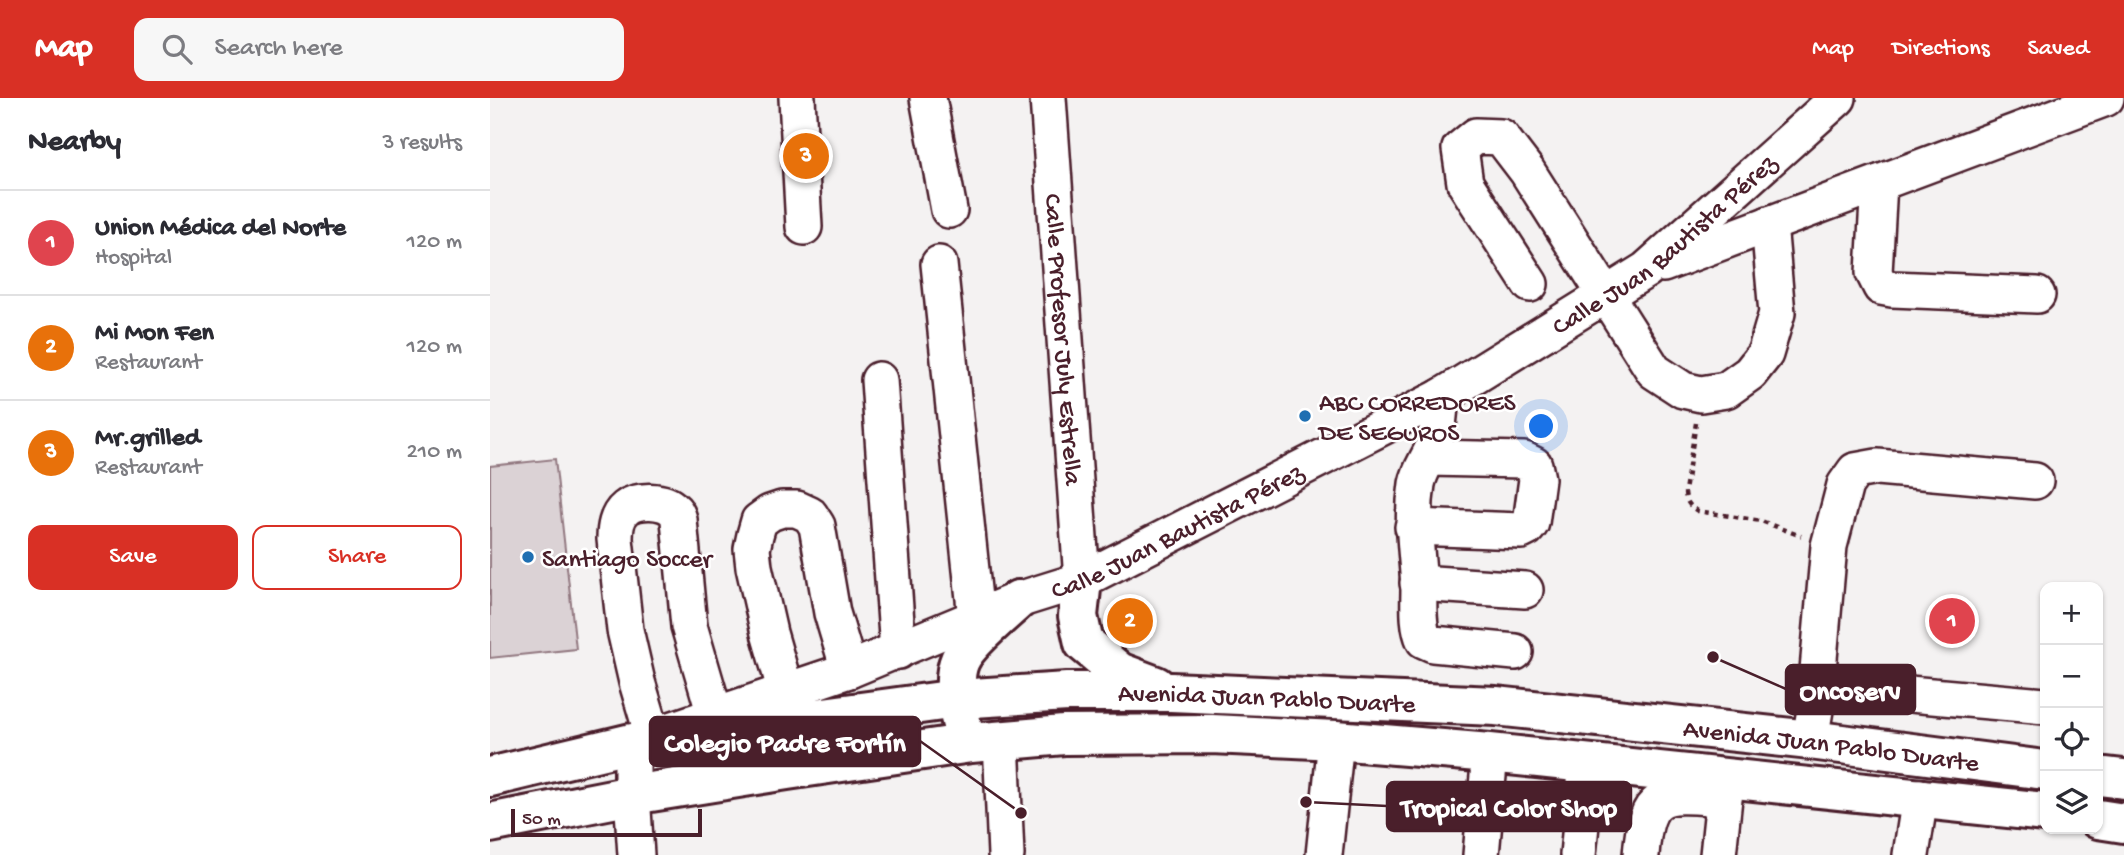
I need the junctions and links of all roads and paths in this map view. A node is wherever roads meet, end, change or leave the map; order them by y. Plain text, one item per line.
1 (796, 98) edge
2 (928, 98) edge
3 (1048, 98) edge
4 (1838, 98) edge
5 (2106, 98) edge
6 (1879, 184) junction
7 (949, 210) dead end
8 (1769, 225) junction
9 (804, 227) dead end
10 (939, 264) dead end
11 (1646, 270) junction
12 (1530, 284) dead end
13 (2037, 295) dead end
14 (1605, 296) junction
15 (879, 380) dead end
16 (1701, 394) junction
17 (1441, 397) junction
18 (1429, 458) junction
19 (2035, 481) dead end
20 (1413, 527) junction
21 (1829, 546) junction
22 (1082, 580) junction
23 (1418, 583) junction
24 (1525, 590) dead end
25 (1017, 600) junction
26 (976, 618) junction
27 (1084, 643) junction
28 (898, 651) junction
29 (1515, 652) dead end
30 (849, 670) junction
31 (1819, 686) junction
32 (786, 691) junction
33 (1067, 691) junction
34 (1171, 692) junction
35 (957, 699) junction
36 (2040, 706) edge
37 (715, 715) junction
38 (1064, 735) junction
39 (643, 740) junction
40 (1336, 740) junction
41 (1810, 740) junction
42 (986, 741) junction
43 (1490, 753) junction
44 (1587, 763) junction
45 (2040, 769) edge
46 (490, 777) edge
47 (2103, 777) edge
48 (2124, 779) edge
49 (1725, 788) junction
50 (632, 794) junction
51 (1920, 797) junction
52 (2040, 811) edge
53 (2103, 820) edge
54 (2124, 822) edge
55 (490, 823) edge
56 (636, 855) edge
57 (1006, 855) edge
58 (1324, 855) edge
59 (1481, 855) edge
60 (1578, 855) edge
61 (1641, 855) edge
62 (1718, 855) edge
63 (1911, 855) edge

1 - 9 street
2 - 7 street
3 - 22 street, Calle Profesor July Estrella
4 - 11 street, Calle Juan Bautista Pérez
5 - 6 street
6 - 8 street
6 - 13 street
8 - 11 street
8 - 16 street
10 - 26 street
11 - 14 street, Calle Juan Bautista Pérez
12 - 14 street
14 - 16 street
14 - 17 street, Calle Juan Bautista Pérez
15 - 28 street
16 - 21 path
17 - 18 street
17 - 22 street, Calle Juan Bautista Pérez
18 - 20 street
18 - 20 street
19 - 21 street
20 - 23 street
21 - 31 street
22 - 25 street, Calle Juan Bautista Pérez
22 - 27 main road
23 - 24 street
23 - 29 street
25 - 26 street, Calle Juan Bautista Pérez
25 - 35 main road
26 - 28 street, Calle Juan Bautista Pérez
27 - 33 main road
27 - 34 main road
28 - 30 street, Calle Juan Bautista Pérez
30 - 32 street, Calle Juan Bautista Pérez
30 - 32 street
31 - 36 street
31 - 41 street
32 - 37 street, Calle Juan Bautista Pérez
33 - 34 main road, Avenida Juan Pablo Duarte
33 - 35 main road, Avenida Juan Pablo Duarte
33 - 38 main road
34 - 41 main road, Avenida Juan Pablo Duarte
35 - 39 main road, Avenida Juan Pablo Duarte
35 - 42 main road
37 - 39 street, Calle Juan Bautista Pérez
37 - 39 street
38 - 40 main road, Avenida Juan Pablo Duarte
38 - 42 main road, Avenida Juan Pablo Duarte
39 - 46 main road, Avenida Juan Pablo Duarte
39 - 50 street
40 - 43 main road, Avenida Juan Pablo Duarte
40 - 58 street
41 - 45 main road, Avenida Juan Pablo Duarte
42 - 50 main road, Avenida Juan Pablo Duarte
42 - 57 street
43 - 44 main road, Avenida Juan Pablo Duarte
43 - 59 street
44 - 49 main road, Avenida Juan Pablo Duarte
44 - 60 street
47 - 48 main road
49 - 51 main road, Avenida Juan Pablo Duarte
49 - 61 street
49 - 62 street
50 - 55 main road, Avenida Juan Pablo Duarte
50 - 56 street
51 - 52 main road, Avenida Juan Pablo Duarte
51 - 63 street
53 - 54 main road

